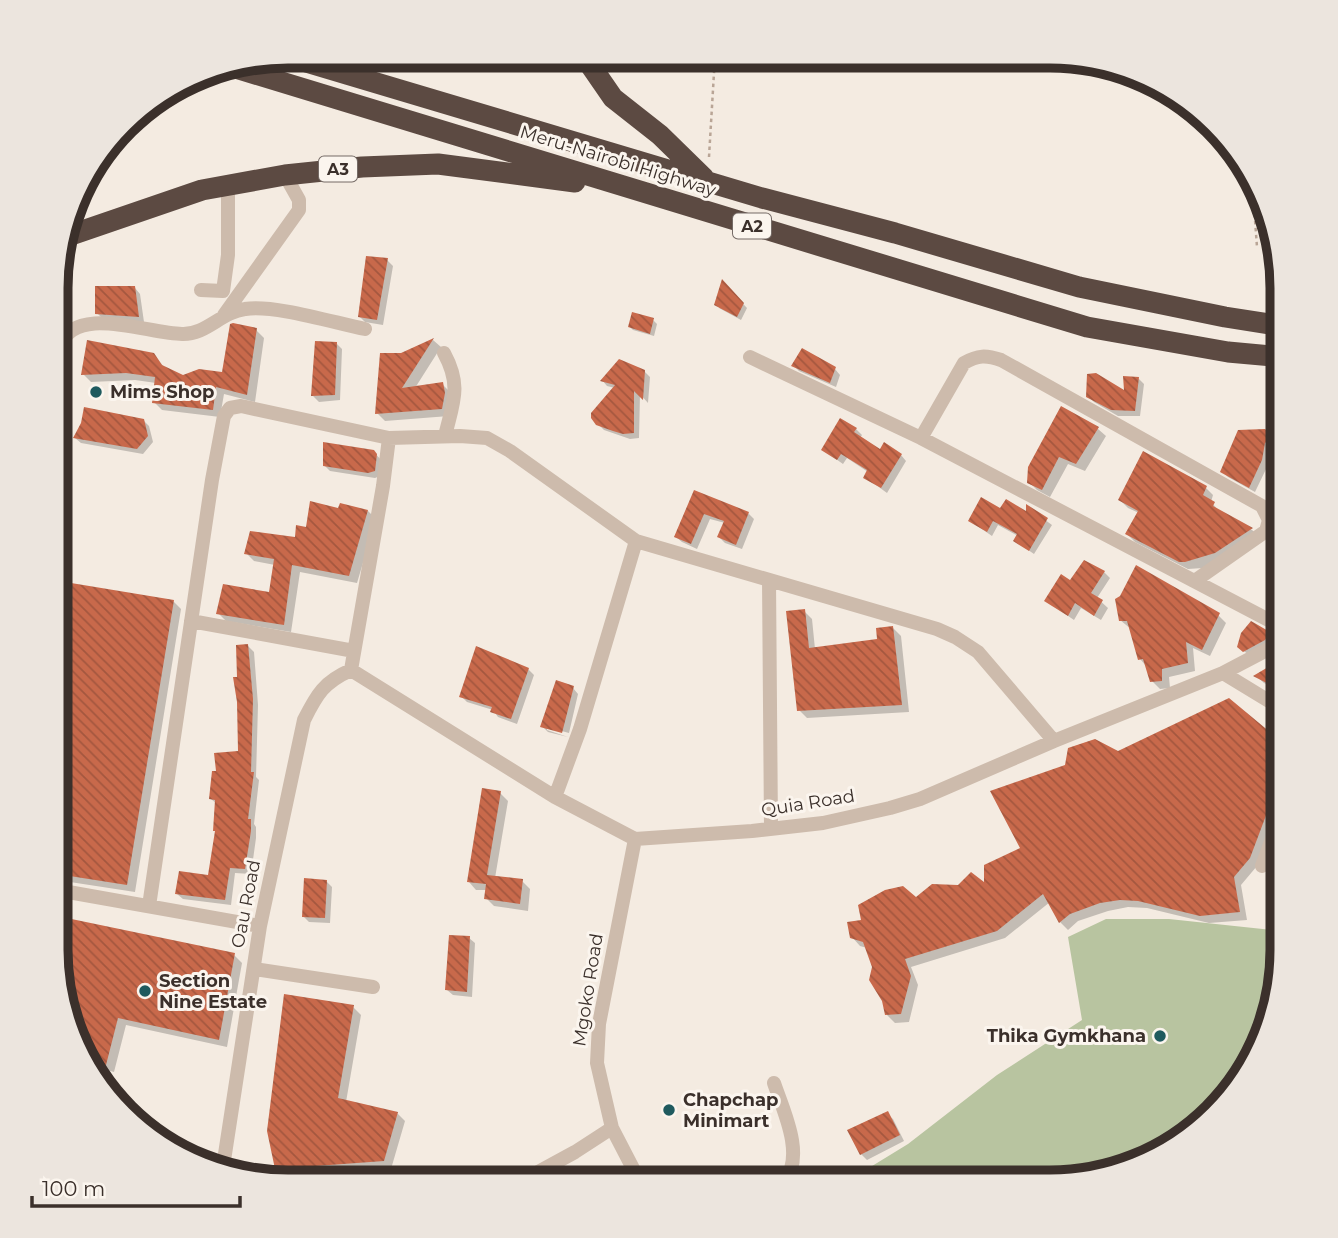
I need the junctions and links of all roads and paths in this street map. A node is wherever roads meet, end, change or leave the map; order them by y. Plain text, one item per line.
1 (330, 69) edge
2 (593, 69) edge
3 (714, 69) edge
4 (248, 72) edge
5 (285, 175) junction
6 (707, 181) junction
7 (228, 185) junction
8 (622, 187) junction
9 (1254, 206) edge
10 (76, 233) edge
11 (1256, 247) dead end
12 (201, 290) dead end
13 (225, 315) junction
14 (1269, 324) edge
15 (365, 329) dead end
16 (68, 331) edge
17 (444, 352) dead end
18 (1269, 356) edge
19 (750, 357) dead end
20 (445, 436) junction
21 (389, 438) junction
22 (922, 438) junction
23 (1269, 512) edge
24 (1269, 526) edge
25 (636, 541) junction
26 (769, 580) junction
27 (1195, 580) junction
28 (1270, 620) edge
29 (191, 621) junction
30 (1270, 649) edge
31 (354, 650) junction
32 (351, 670) junction
33 (1223, 673) junction
34 (1270, 701) edge
35 (1054, 741) junction
36 (555, 797) junction
37 (771, 829) junction
38 (635, 839) junction
39 (1270, 845) edge
40 (1262, 866) dead end
41 (69, 892) edge
42 (149, 906) junction
43 (260, 926) junction
44 (254, 969) junction
45 (373, 987) dead end
46 (774, 1083) dead end
47 (612, 1128) junction
48 (224, 1159) edge
49 (791, 1169) edge
50 (543, 1170) edge
51 (634, 1170) edge

1 - 6 highway, Meru-Nairobi Highway / A2
2 - 6 highway
3 - 6 path
4 - 8 highway, Meru-Nairobi Highway / A2
5 - 7 highway, A3
5 - 8 highway, A3
5 - 13 street
6 - 14 highway, Meru-Nairobi Highway / A2
7 - 10 highway, A3
7 - 12 street
8 - 18 highway, Meru-Nairobi Highway / A2
9 - 11 path
13 - 15 street
13 - 16 street
17 - 20 street
19 - 22 street
20 - 21 street
20 - 25 street
21 - 29 street
21 - 31 street
22 - 23 street
22 - 27 street
24 - 27 street
25 - 26 street
25 - 36 street
26 - 35 street
26 - 37 street
27 - 28 street
29 - 31 street
29 - 42 street
30 - 33 street, Quia Road
31 - 32 street
32 - 36 street
32 - 43 street, Oau Road
33 - 34 street
33 - 35 street, Quia Road
35 - 37 street, Quia Road
36 - 38 street
37 - 38 street, Quia Road
38 - 47 street, Mgoko Road
39 - 40 street
41 - 42 street
42 - 43 street
43 - 44 street, Oau Road
44 - 45 street
44 - 48 street, Oau Road
46 - 49 street
47 - 50 street
47 - 51 street, Mgoko Road

